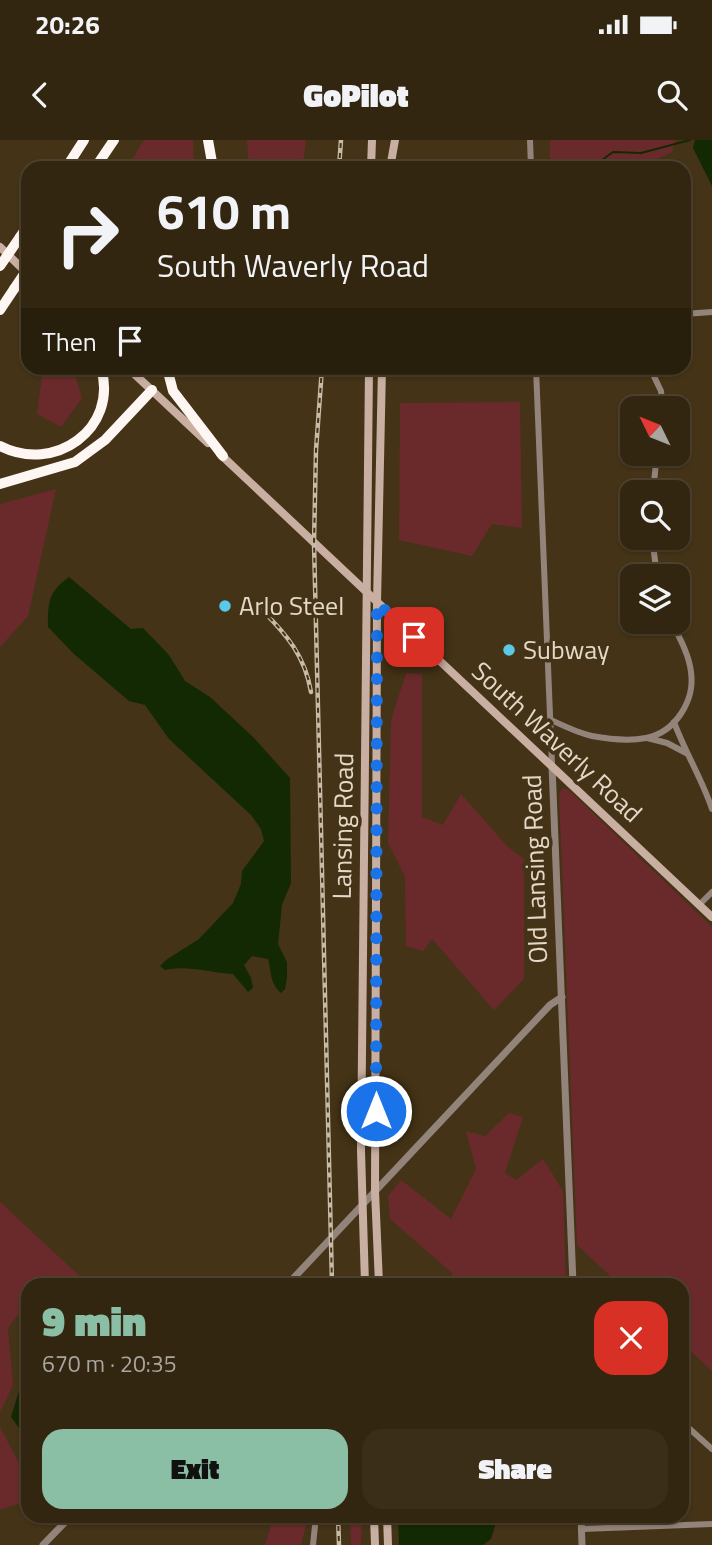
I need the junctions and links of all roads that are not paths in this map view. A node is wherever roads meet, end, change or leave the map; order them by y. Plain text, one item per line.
1 (84, 140) edge
2 (114, 140) edge
3 (208, 140) edge
4 (372, 140) edge
5 (395, 140) edge
6 (530, 140) edge
7 (70, 161) edge
8 (100, 161) edge
9 (212, 161) edge
10 (371, 161) edge
11 (391, 161) edge
12 (531, 161) edge
13 (21, 236) edge
14 (0, 247) edge
15 (0, 266) edge
16 (21, 267) edge
17 (21, 278) edge
18 (2, 307) edge
19 (712, 312) edge
20 (691, 314) edge
21 (102, 375) edge
22 (136, 375) edge
23 (169, 375) edge
24 (369, 375) edge
25 (382, 375) edge
26 (536, 375) edge
27 (653, 375) edge
28 (152, 390) junction
29 (662, 396) edge
30 (0, 446) edge
31 (223, 456) junction
32 (0, 484) edge
33 (366, 593) junction
34 (377, 603) junction
35 (677, 634) edge
36 (551, 720) junction
37 (674, 722) junction
38 (647, 738) junction
39 (687, 754) junction
40 (552, 765) junction
41 (712, 806) edge
42 (712, 892) edge
43 (698, 905) junction
44 (712, 917) edge
45 (562, 997) junction
46 (375, 1191) junction
47 (362, 1205) junction
48 (294, 1278) edge
49 (365, 1278) edge
50 (379, 1278) edge
51 (573, 1278) edge
52 (689, 1428) edge
53 (712, 1449) edge
54 (64, 1523) edge
55 (315, 1523) edge
56 (374, 1523) edge
57 (387, 1523) edge
58 (582, 1523) edge
59 (712, 1524) edge
60 (582, 1529) junction
61 (43, 1545) edge
62 (313, 1545) edge
63 (375, 1545) edge
64 (388, 1545) edge
65 (582, 1545) edge

1 - 7 highway
2 - 8 highway
3 - 9 highway
4 - 10 main road
5 - 11 main road
6 - 12 street
13 - 15 highway, bridge
14 - 16 main road
17 - 18 highway, bridge
19 - 20 street
21 - 30 highway
22 - 28 main road, South Waverly Road
23 - 31 highway
24 - 33 main road, Lansing Road
25 - 34 main road, Lansing Road
26 - 36 street, Old Lansing Road
27 - 29 street
28 - 31 main road, South Waverly Road
28 - 32 highway
31 - 33 main road, South Waverly Road
33 - 34 main road, South Waverly Road
33 - 47 main road, Lansing Road
34 - 40 main road, South Waverly Road
34 - 46 main road, Lansing Road
35 - 37 street
36 - 38 street
36 - 40 street, Old Lansing Road
37 - 38 street
37 - 39 street
38 - 39 street
39 - 41 street
40 - 43 main road, South Waverly Road
40 - 45 street, Old Lansing Road
42 - 43 street
43 - 44 main road, South Waverly Road
45 - 46 street
45 - 51 street, Old Lansing Road
46 - 47 street
46 - 50 main road, Lansing Road
47 - 48 street
47 - 49 main road, Lansing Road
52 - 53 street
54 - 61 street
55 - 62 street
56 - 63 main road
57 - 64 main road
58 - 60 street
59 - 60 street
60 - 65 street

